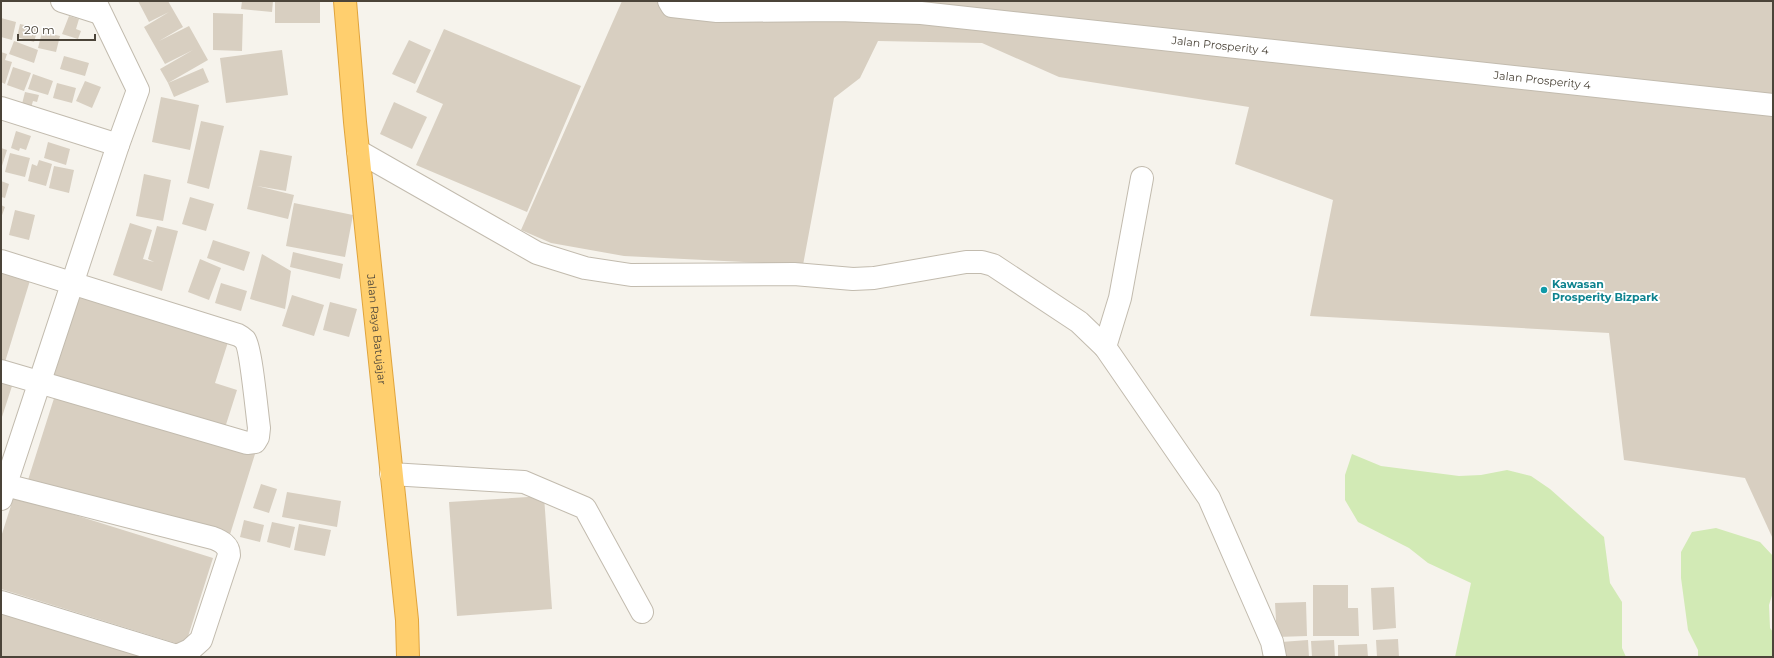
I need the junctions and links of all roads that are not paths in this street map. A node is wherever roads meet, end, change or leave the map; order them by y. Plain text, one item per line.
1 (62, 1) edge
2 (345, 1) edge
3 (669, 1) edge
4 (97, 7) edge
5 (1773, 106) edge
6 (1, 108) edge
7 (118, 145) junction
8 (358, 151) junction
9 (1142, 178) dead end
10 (1, 261) edge
11 (73, 283) junction
12 (1105, 347) junction
13 (1, 372) edge
14 (39, 382) junction
15 (391, 474) junction
16 (2, 490) edge
17 (1, 602) edge
18 (642, 612) dead end
19 (408, 657) edge
20 (1274, 657) edge

1 - 4 street
2 - 8 highway, Jalan Raya Batujajar
3 - 5 street, Jalan Prosperity 4
4 - 7 street
6 - 7 street
7 - 11 street
8 - 12 street
8 - 15 highway, Jalan Raya Batujajar
9 - 12 street
10 - 11 street
11 - 14 street
11 - 14 street
12 - 20 street
13 - 14 street
14 - 16 street
15 - 18 street
15 - 19 highway, Jalan Raya Batujajar
16 - 17 street

